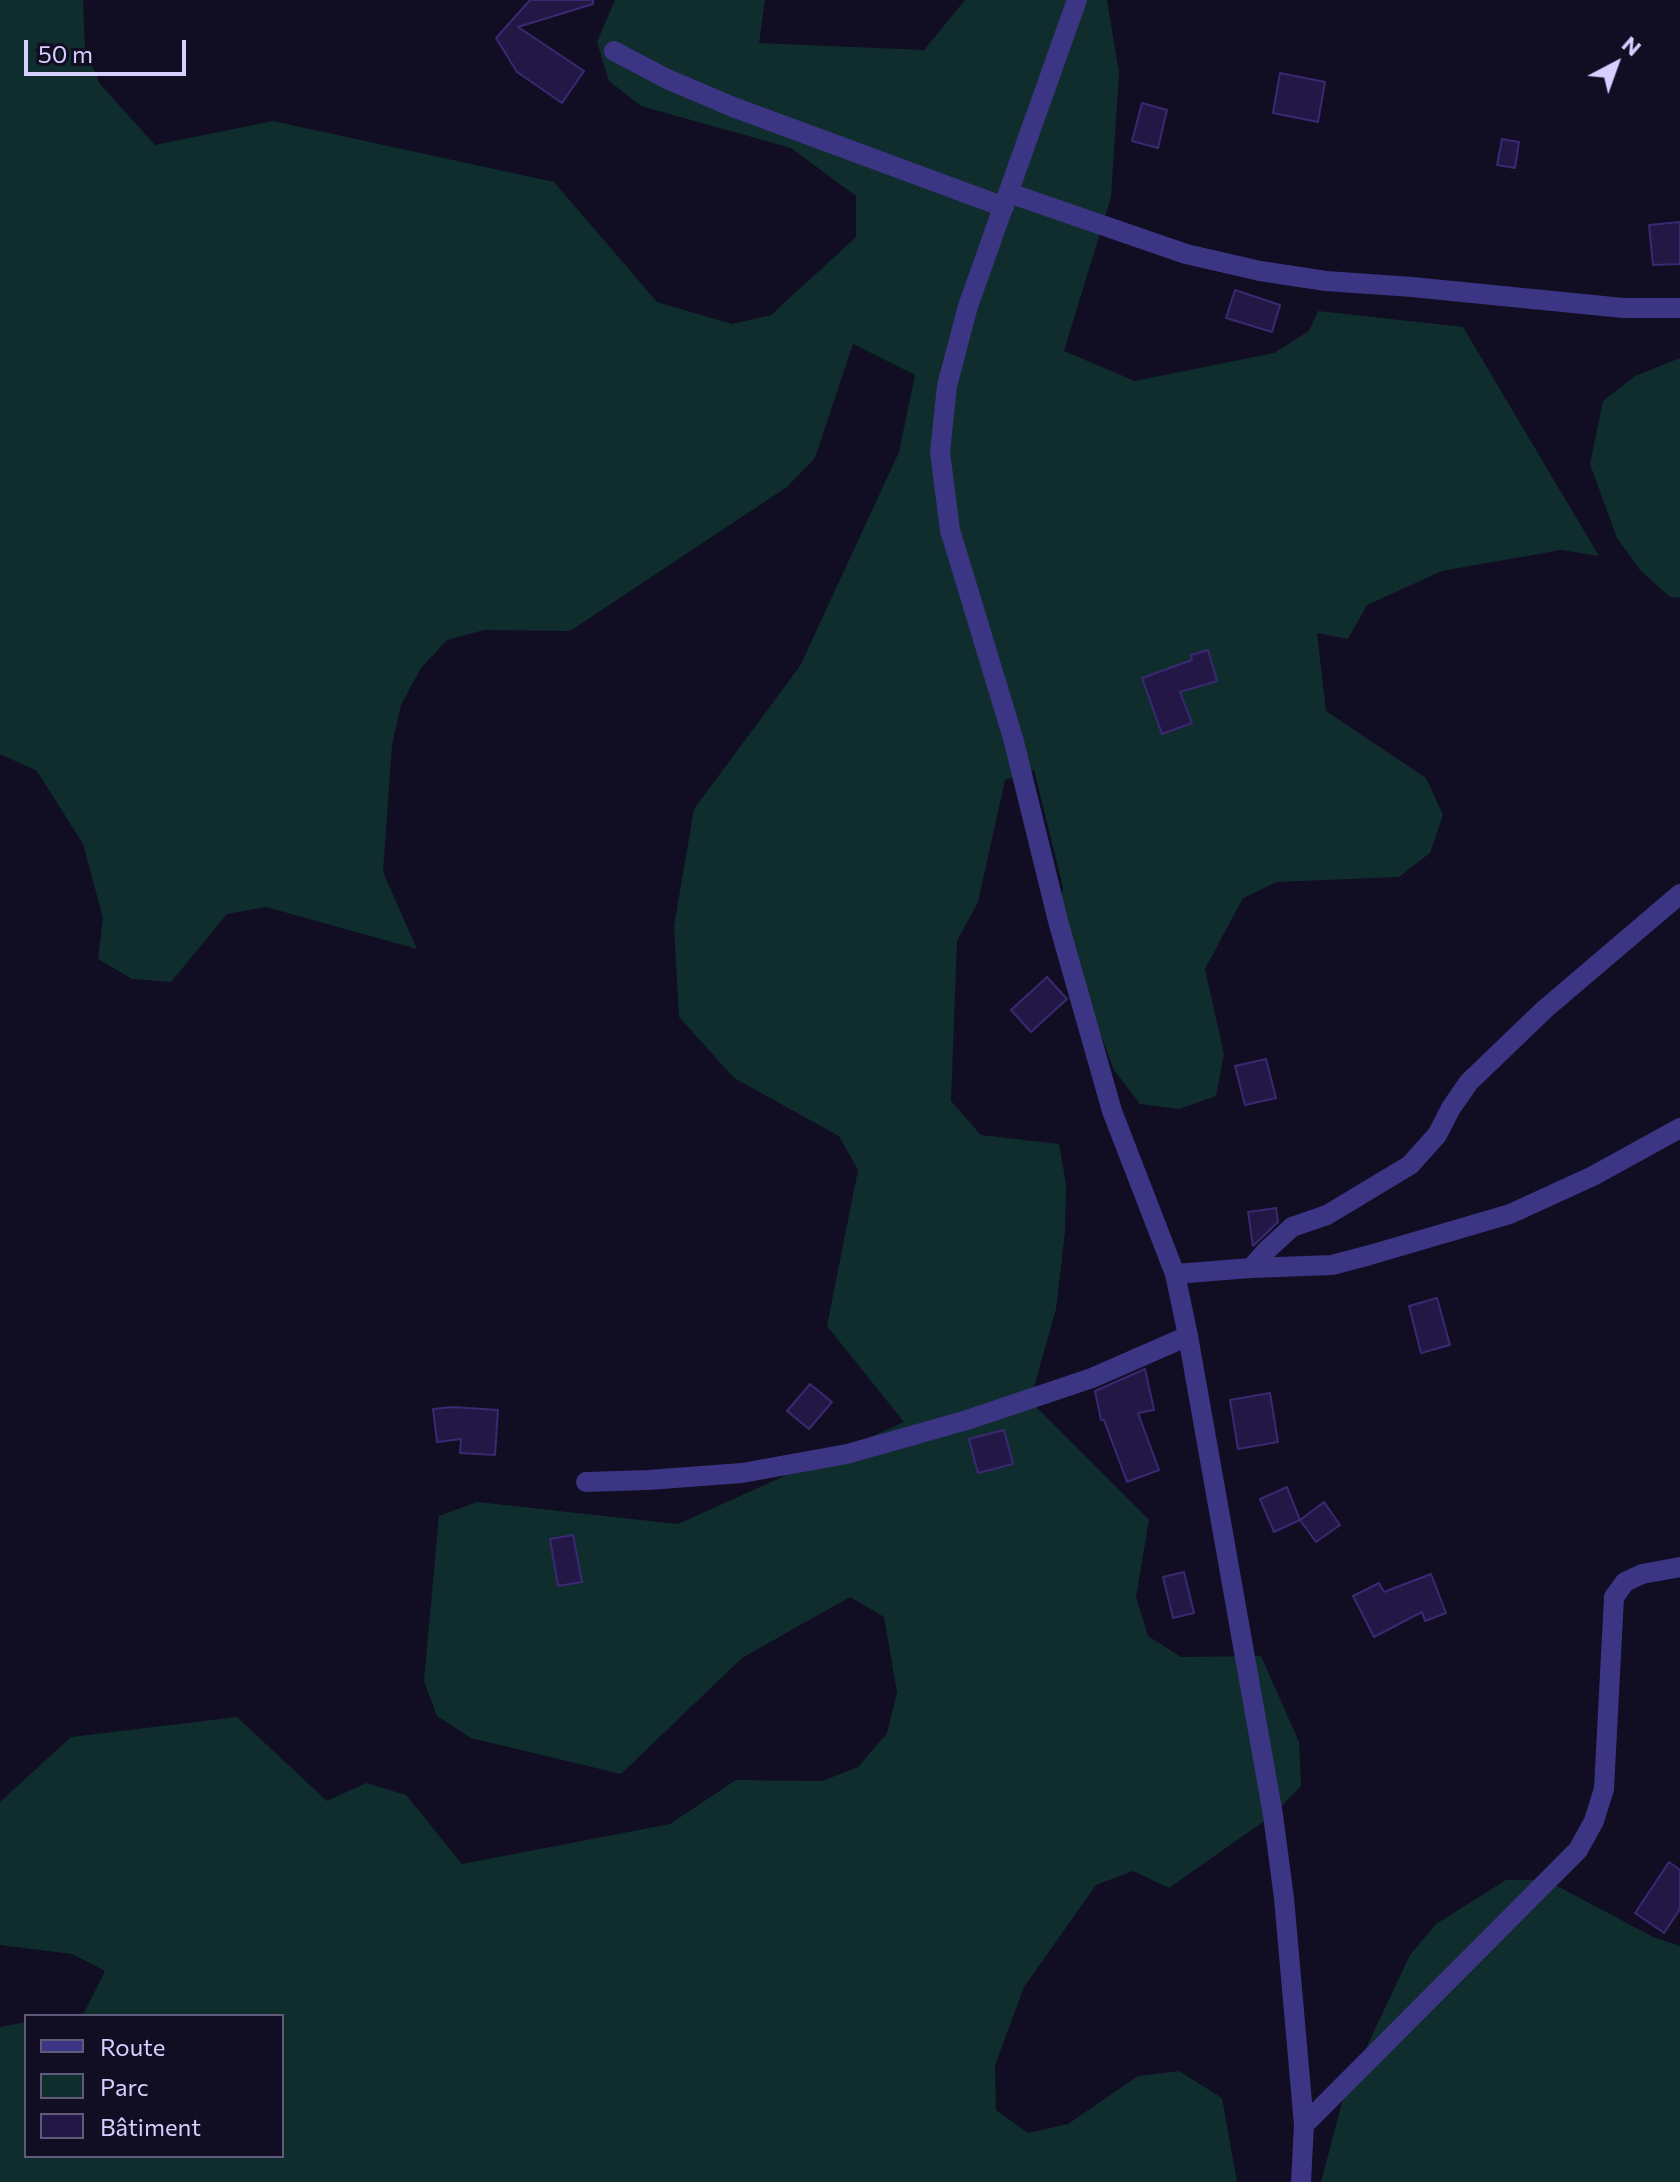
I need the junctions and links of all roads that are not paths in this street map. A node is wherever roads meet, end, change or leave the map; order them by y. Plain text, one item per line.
1 (1077, 0) edge
2 (614, 51) dead end
3 (1006, 200) junction
4 (1680, 308) edge
5 (1680, 894) edge
6 (1680, 1128) edge
7 (1251, 1268) junction
8 (1175, 1274) junction
9 (1188, 1336) junction
10 (586, 1482) dead end
11 (1680, 1567) edge
12 (1304, 2125) junction
13 (1301, 2182) edge

1 - 3 street
2 - 3 street
3 - 4 street
3 - 8 street
5 - 7 street
6 - 7 street
7 - 8 street
8 - 9 street
9 - 10 street
9 - 12 street
11 - 12 street
12 - 13 street

